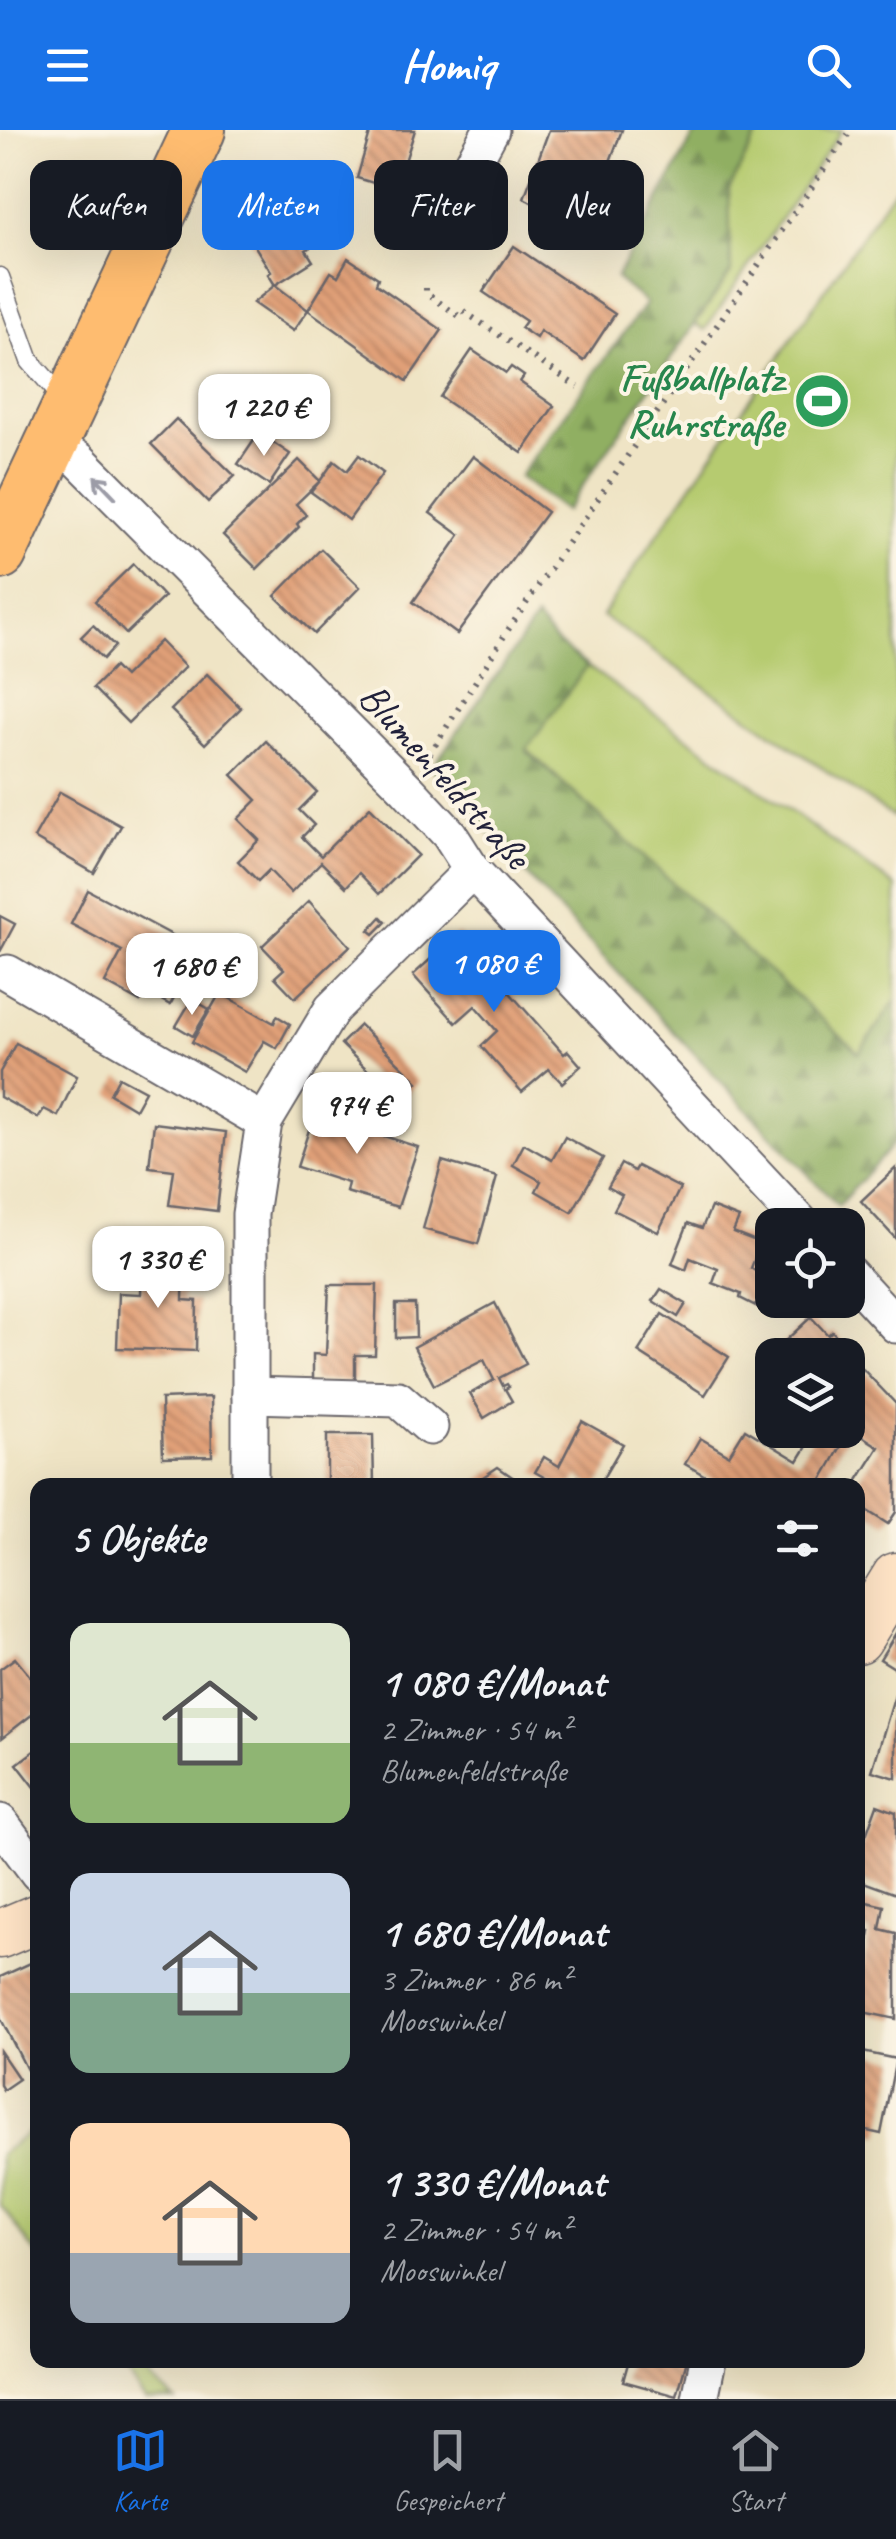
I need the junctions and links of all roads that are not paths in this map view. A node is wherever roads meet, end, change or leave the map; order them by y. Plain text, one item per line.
1 (199, 130) edge
2 (491, 130) edge
3 (474, 160) edge
4 (0, 277) edge
5 (61, 424) junction
6 (0, 554) edge
7 (472, 870) junction
8 (8, 973) dead end
9 (264, 1122) junction
10 (787, 1208) edge
11 (865, 1291) edge
12 (896, 1325) edge
13 (250, 1395) junction
14 (430, 1428) dead end
15 (250, 1478) edge
16 (896, 1578) edge
17 (865, 1628) edge
18 (0, 1822) edge
19 (30, 1861) edge
20 (30, 1921) edge
21 (0, 1934) edge
22 (706, 2368) edge
23 (700, 2399) edge

1 - 5 main road
2 - 3 street
4 - 5 lane
5 - 6 main road
7 -> 5 street, Blumenfeldstraße
7 - 9 street
7 - 10 street, Blumenfeldstraße
8 - 9 street
9 - 13 street
11 - 12 street
13 - 14 street
13 - 15 street
16 - 17 street
18 - 19 street
20 - 21 street
22 - 23 street

